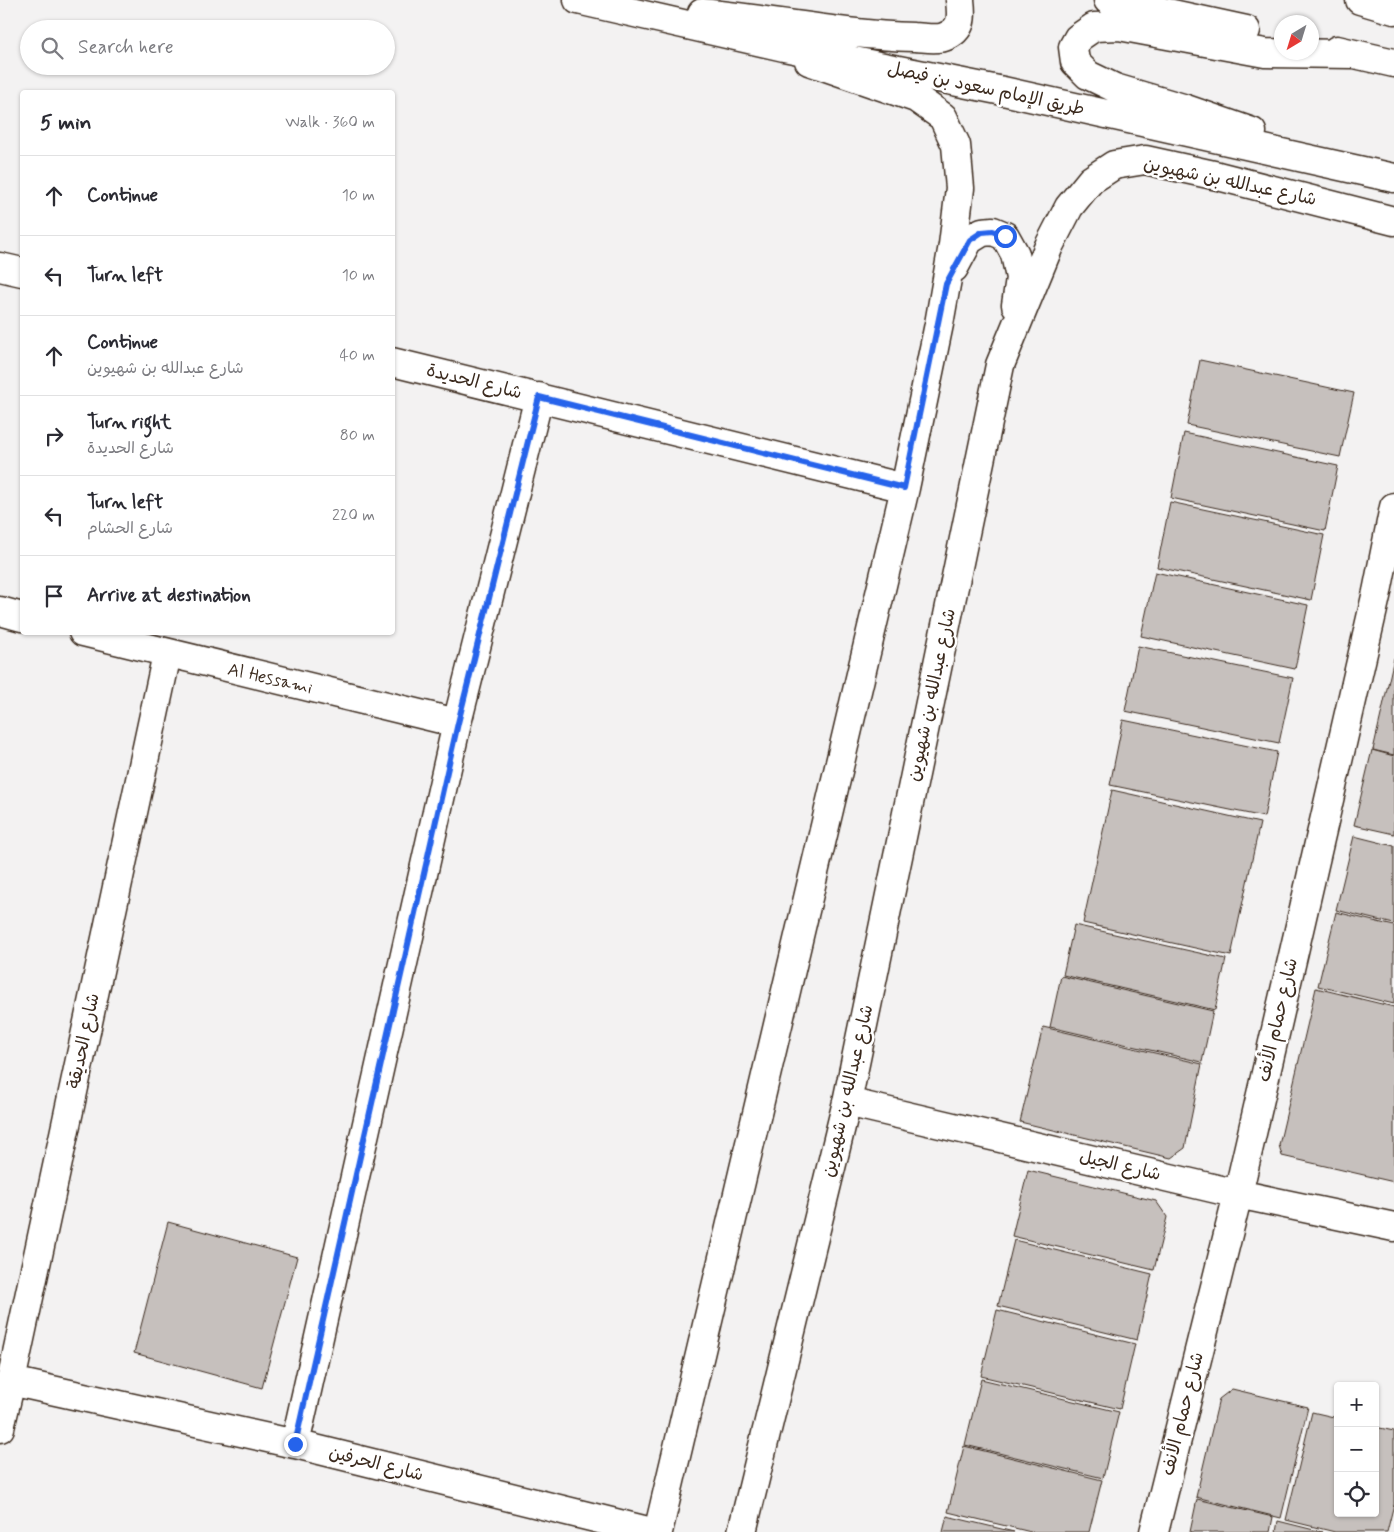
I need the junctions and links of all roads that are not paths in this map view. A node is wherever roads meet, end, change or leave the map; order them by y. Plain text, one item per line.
1 (960, 0) edge
2 (1108, 0) edge
3 (1360, 0) edge
4 (582, 1) edge
5 (1394, 10) edge
6 (724, 33) junction
7 (1274, 36) edge
8 (1319, 46) edge
9 (1354, 54) junction
10 (1394, 63) edge
11 (1383, 175) edge
12 (1394, 221) edge
13 (0, 266) edge
14 (20, 271) edge
15 (946, 284) junction
16 (1012, 336) junction
17 (395, 363) edge
18 (539, 397) junction
19 (904, 488) junction
20 (1394, 507) edge
21 (1386, 594) edge
22 (0, 611) edge
23 (20, 616) edge
24 (94, 635) edge
25 (167, 654) junction
26 (458, 723) junction
27 (847, 1102) junction
28 (1238, 1194) junction
29 (1394, 1227) edge
30 (11, 1381) junction
31 (0, 1428) edge
32 (295, 1444) junction
33 (652, 1532) edge
34 (658, 1532) edge
35 (742, 1532) edge
36 (1154, 1532) edge

1 - 4 street
2 - 7 street
3 - 5 street
4 - 6 street, طريق الإمام سعود بن فيصل
6 - 11 street, طريق الإمام سعود بن فيصل
6 - 15 street
8 - 9 street
9 - 10 street
9 - 11 street
12 - 16 street, شارع عبدالله بن شهيوين
13 - 14 street
15 - 16 street
15 - 19 street
16 - 27 street, شارع عبدالله بن شهيوين
17 - 18 street, شارع الحديدة
18 - 19 street, شارع الحديدة
18 - 26 street
19 - 34 street
20 - 21 street, شارع حمام الأنف
21 - 28 street, شارع حمام الأنف
22 - 23 street
24 - 25 street, Al Hessami
25 - 26 street, Al Hessami
25 - 30 street, شارع الحديقة
26 - 32 street
27 - 28 street, شارع الجيل
27 - 35 street, شارع عبدالله بن شهيوين
28 - 29 street, شارع الجيل
28 - 36 street, شارع حمام الأنف
30 - 31 street, شارع الحديقة
30 - 32 street, شارع الحرفين
32 - 33 street, شارع الحرفين

